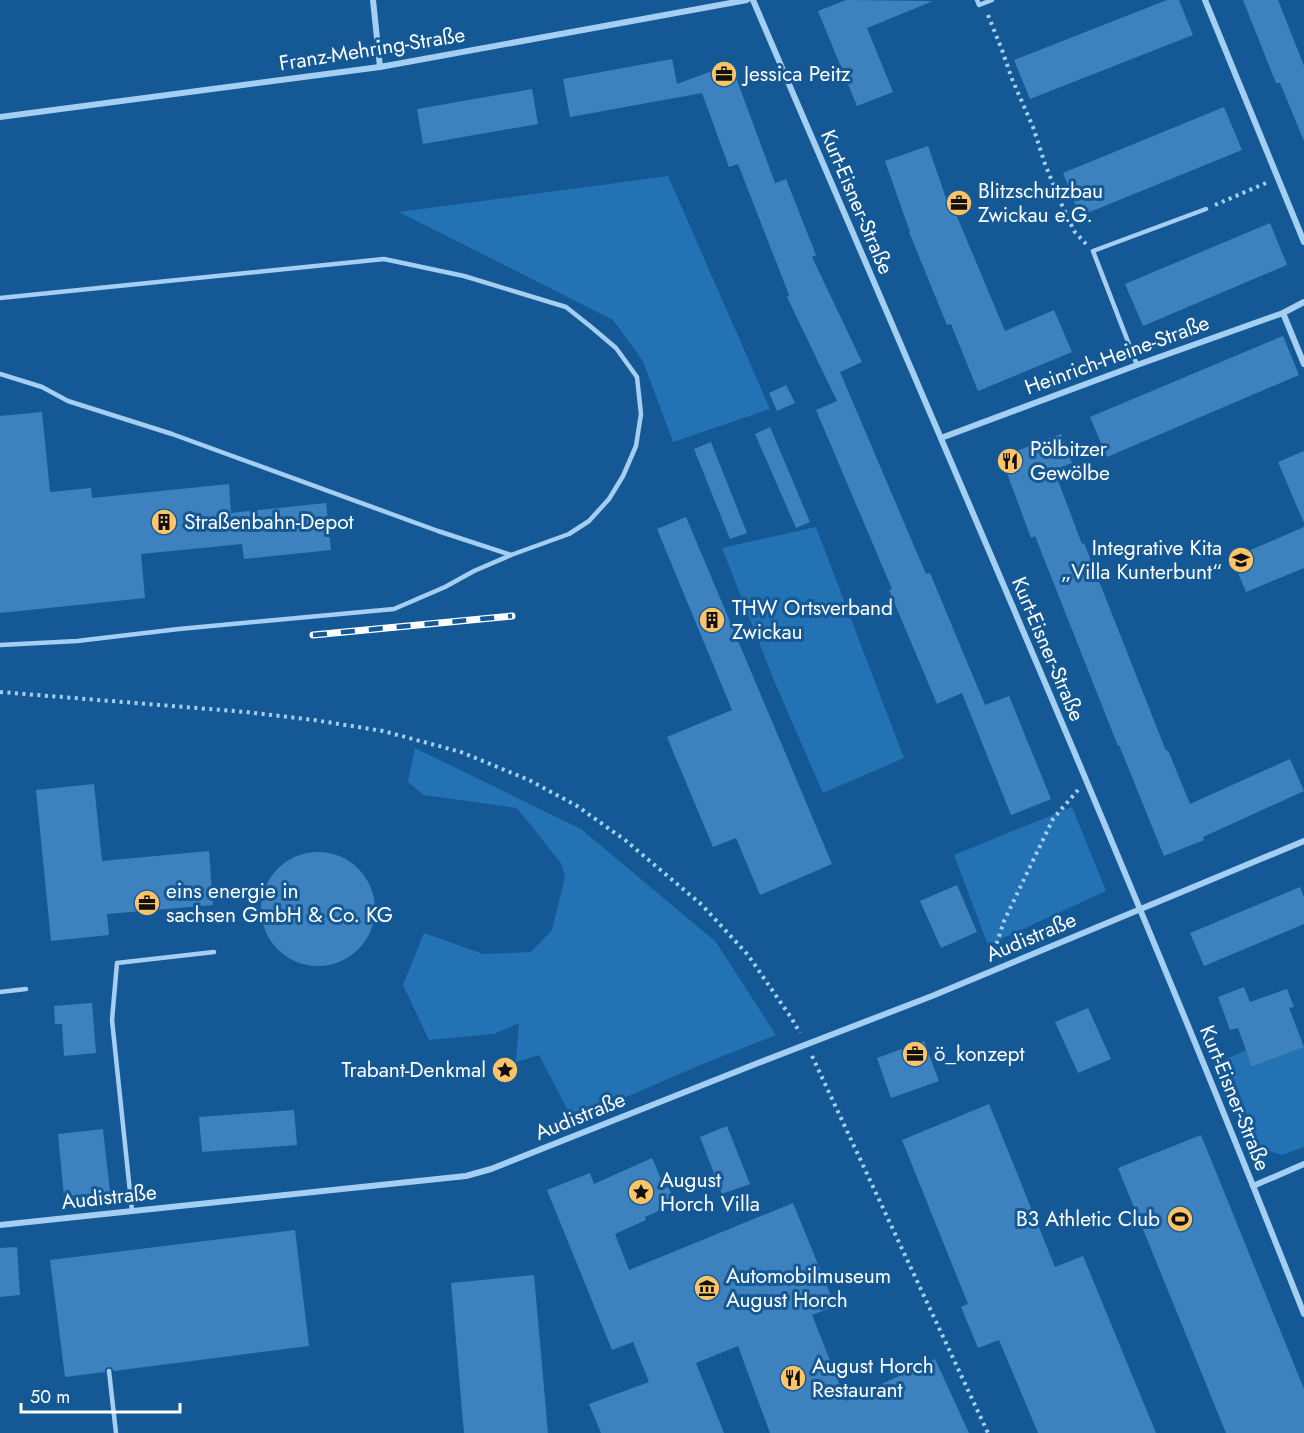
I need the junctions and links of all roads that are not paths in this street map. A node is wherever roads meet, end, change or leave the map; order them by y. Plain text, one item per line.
1 (373, 0) edge
2 (747, 0) edge
3 (753, 0) edge
4 (992, 0) edge
5 (1205, 0) edge
6 (978, 3) edge
7 (380, 68) junction
8 (0, 117) edge
9 (1206, 209) road end
10 (1304, 242) edge
11 (0, 298) edge
12 (1304, 302) edge
13 (1283, 313) junction
14 (1304, 364) edge
15 (1137, 365) junction
16 (0, 374) edge
17 (941, 438) junction
18 (511, 555) junction
19 (0, 645) edge
20 (1304, 841) edge
21 (1140, 909) junction
22 (214, 952) dead end
23 (26, 988) dead end
24 (0, 992) edge
25 (1304, 1164) edge
26 (1253, 1186) junction
27 (132, 1211) junction
28 (0, 1225) edge
29 (1304, 1314) edge
30 (109, 1371) dead end
31 (116, 1433) edge

1 - 7 street
2 - 7 street, Franz-Mehring-Straße
3 - 17 street, Kurt-Eisner-Straße
4 - 6 lane
5 - 10 street
7 - 8 street, Franz-Mehring-Straße
9 - 15 lane
11 - 18 lane
12 - 13 street, Heinrich-Heine-Straße
13 - 14 street
13 - 15 street, Heinrich-Heine-Straße
15 - 17 street, Heinrich-Heine-Straße
16 - 18 lane
17 - 21 street, Kurt-Eisner-Straße
18 - 19 lane
20 - 21 street, Audistraße
21 - 26 street, Kurt-Eisner-Straße
21 - 27 street, Audistraße
22 - 27 lane
23 - 24 lane
25 - 26 street
26 - 29 street, Kurt-Eisner-Straße
27 - 28 street, Audistraße
30 - 31 lane

